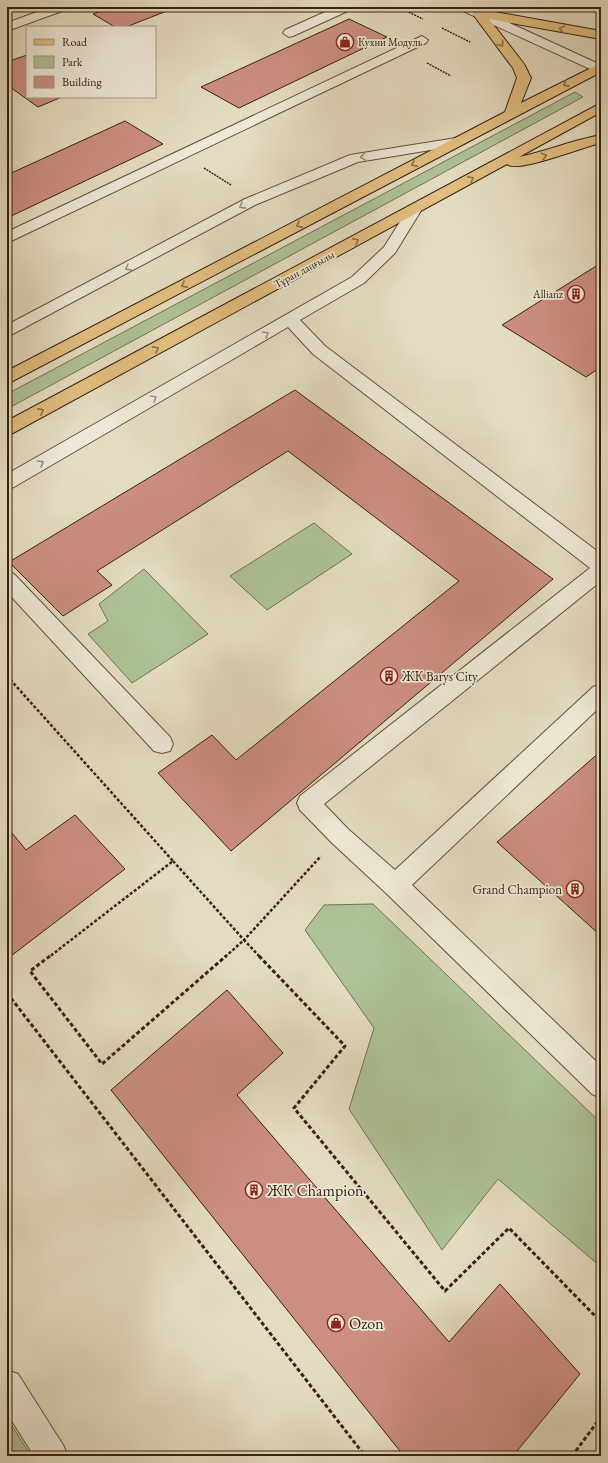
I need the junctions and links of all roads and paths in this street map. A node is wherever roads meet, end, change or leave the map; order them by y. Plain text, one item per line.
1 (61, 7) edge
2 (346, 7) edge
3 (398, 7) edge
4 (465, 7) edge
5 (7, 12) edge
6 (478, 13) junction
7 (426, 20) dead end
8 (22, 22) junction
9 (7, 27) edge
10 (439, 27) dead end
11 (289, 33) dead end
12 (601, 35) edge
13 (422, 40) dead end
14 (471, 43) dead end
15 (600, 69) edge
16 (601, 107) edge
17 (511, 113) junction
18 (601, 139) edge
19 (456, 142) junction
20 (492, 167) junction
21 (415, 209) junction
22 (7, 238) edge
23 (291, 320) junction
24 (7, 332) edge
25 (7, 378) edge
26 (7, 429) edge
27 (7, 482) edge
28 (601, 565) edge
29 (601, 570) edge
30 (7, 579) edge
31 (7, 676) edge
32 (601, 693) edge
33 (162, 744) dead end
34 (340, 836) junction
35 (173, 861) junction
36 (395, 885) junction
37 (244, 940) junction
38 (7, 994) edge
39 (601, 1085) edge
40 (601, 1322) edge
41 (7, 1385) edge
42 (601, 1417) edge
43 (52, 1456) edge
44 (365, 1456) edge
45 (572, 1456) edge

1 - 8 street
2 - 11 street
3 - 7 path
4 - 6 street
5 - 8 street
12 -> 6 main road
6 - 15 street
6 -> 17 main road
8 - 9 street
10 - 14 path
13 - 22 street
15 -> 17 main road
16 - 20 main road, Тұран даңғылы
17 - 19 main road
20 -> 18 main road
19 -> 24 street
19 -> 25 main road
21 -> 20 main road, Тұран даңғылы
21 - 23 street
26 -> 21 main road, Тұран даңғылы
27 -> 23 street
23 - 28 street
29 - 34 street
30 - 33 street
31 - 35 path
32 - 36 street
34 - 36 street
34 - 37 path
35 - 37 path
35 - 37 path
36 - 39 street
37 - 40 path
38 - 44 path
41 - 43 street
42 - 45 path

